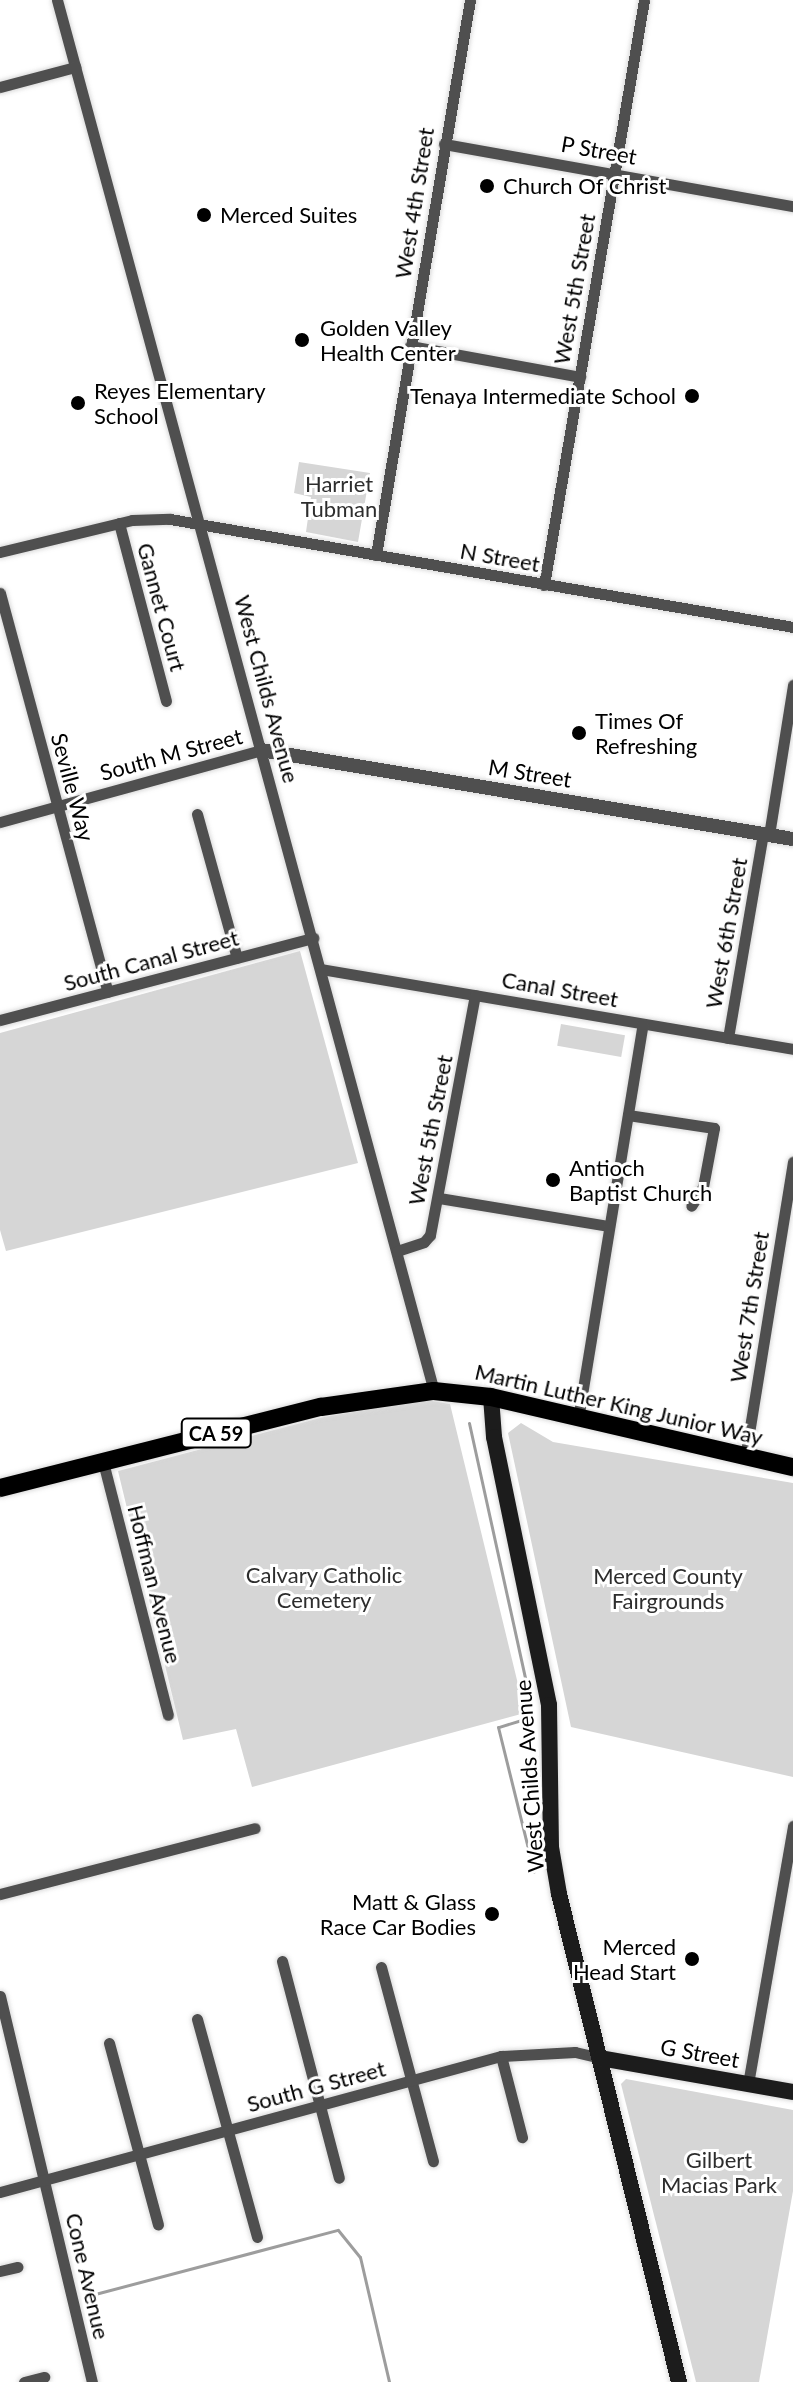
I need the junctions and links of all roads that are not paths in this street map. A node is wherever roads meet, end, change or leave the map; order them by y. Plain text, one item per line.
1 (57, 0) edge
2 (470, 0) edge
3 (644, 0) edge
4 (75, 67) junction
5 (0, 87) edge
6 (444, 144) junction
7 (615, 173) junction
8 (793, 206) edge
9 (410, 346) junction
10 (580, 377) junction
11 (119, 523) junction
12 (200, 524) junction
13 (0, 552) edge
14 (376, 555) junction
15 (544, 585) junction
16 (0, 593) edge
17 (793, 627) edge
18 (793, 685) edge
19 (166, 701) dead end
20 (261, 750) junction
21 (57, 806) junction
22 (197, 814) dead end
23 (0, 822) edge
24 (766, 835) junction
25 (793, 839) edge
26 (313, 938) junction
27 (237, 958) junction
28 (321, 969) junction
29 (108, 992) junction
30 (475, 995) junction
31 (0, 1020) edge
32 (643, 1024) junction
33 (728, 1038) junction
34 (793, 1049) edge
35 (628, 1115) junction
36 (793, 1162) edge
37 (439, 1198) junction
38 (691, 1206) dead end
39 (608, 1226) junction
40 (397, 1251) junction
41 (434, 1391) junction
42 (491, 1397) junction
43 (578, 1419) junction
44 (745, 1458) junction
45 (103, 1462) junction
46 (793, 1467) edge
47 (0, 1488) edge
48 (168, 1715) dead end
49 (793, 1826) edge
50 (255, 1828) dead end
51 (0, 1894) edge
52 (282, 1961) dead end
53 (381, 1967) dead end
54 (0, 1996) edge
55 (197, 2019) dead end
56 (4, 2027) edge
57 (109, 2043) dead end
58 (501, 2056) junction
59 (600, 2058) junction
60 (411, 2081) junction
61 (748, 2084) junction
62 (793, 2092) edge
63 (319, 2105) junction
64 (228, 2130) junction
65 (522, 2137) dead end
66 (139, 2154) junction
67 (433, 2161) dead end
68 (339, 2178) dead end
69 (44, 2180) junction
70 (0, 2192) edge
71 (158, 2225) dead end
72 (257, 2237) dead end
73 (18, 2267) dead end
74 (0, 2271) edge
75 (44, 2377) dead end
76 (24, 2382) edge
77 (92, 2382) edge
78 (679, 2382) edge

1 - 4 street, West Childs Avenue
2 - 6 street, West 4th Street
3 - 7 street, West 5th Street
4 - 5 street
4 - 12 street, West Childs Avenue
6 - 7 street, P Street
6 - 9 street, West 4th Street
7 - 8 street, P Street
7 - 10 street, West 5th Street
9 - 10 street
9 - 14 street, West 4th Street
10 - 15 street, West 5th Street
11 - 12 street, N Street
11 - 13 street, N Street
11 - 19 street, Gannet Court
12 - 14 street, N Street
12 - 20 street, West Childs Avenue
14 - 15 street, N Street
15 - 17 street, N Street
16 - 21 street, Seville Way
18 - 24 street, West 6th Street
20 - 21 street, South M Street
20 - 24 street, M Street
20 - 26 street, West Childs Avenue
21 - 23 street, South M Street
21 - 29 street, Seville Way
22 - 27 street
24 - 25 street, M Street
24 - 33 street, West 6th Street
26 - 27 street, South Canal Street
26 - 28 street, West Childs Avenue
27 - 29 street, South Canal Street
28 - 30 street, Canal Street
28 - 40 street, West Childs Avenue
29 - 31 street, South Canal Street
30 - 32 street, Canal Street
30 - 37 street, West 5th Street
32 - 33 street, Canal Street
32 - 35 street
33 - 34 street, Canal Street
35 - 38 street
35 - 39 street
36 - 44 street, West 7th Street
37 - 39 street
37 - 40 street, West 5th Street
39 - 43 street
40 - 41 street, West Childs Avenue
41 - 42 highway, Martin Luther King Junior Way / CA 59
41 - 45 highway, CA 59
42 - 43 highway, Martin Luther King Junior Way / CA 59
42 - 59 main road, West Childs Avenue
43 - 44 highway, Martin Luther King Junior Way / CA 59
44 - 46 highway, Martin Luther King Junior Way / CA 59
45 - 47 highway, CA 59
45 - 48 street, Hoffman Avenue
49 - 61 street
50 - 51 street
52 - 63 street
53 - 60 street
54 - 56 street, Cone Avenue
55 - 64 street
56 - 69 street, Cone Avenue
57 - 66 street
58 - 59 street, South G Street
58 - 60 street, South G Street
58 - 65 street
59 - 61 main road, G Street
59 - 78 main road, West Childs Avenue
60 - 63 street, South G Street
60 - 67 street
61 - 62 main road, G Street
63 - 64 street, South G Street
63 - 68 street
64 - 66 street, South G Street
64 - 72 street
66 - 69 street, South G Street
66 - 71 street
69 - 70 street
69 - 77 street, Cone Avenue
73 - 74 street
75 - 76 street

